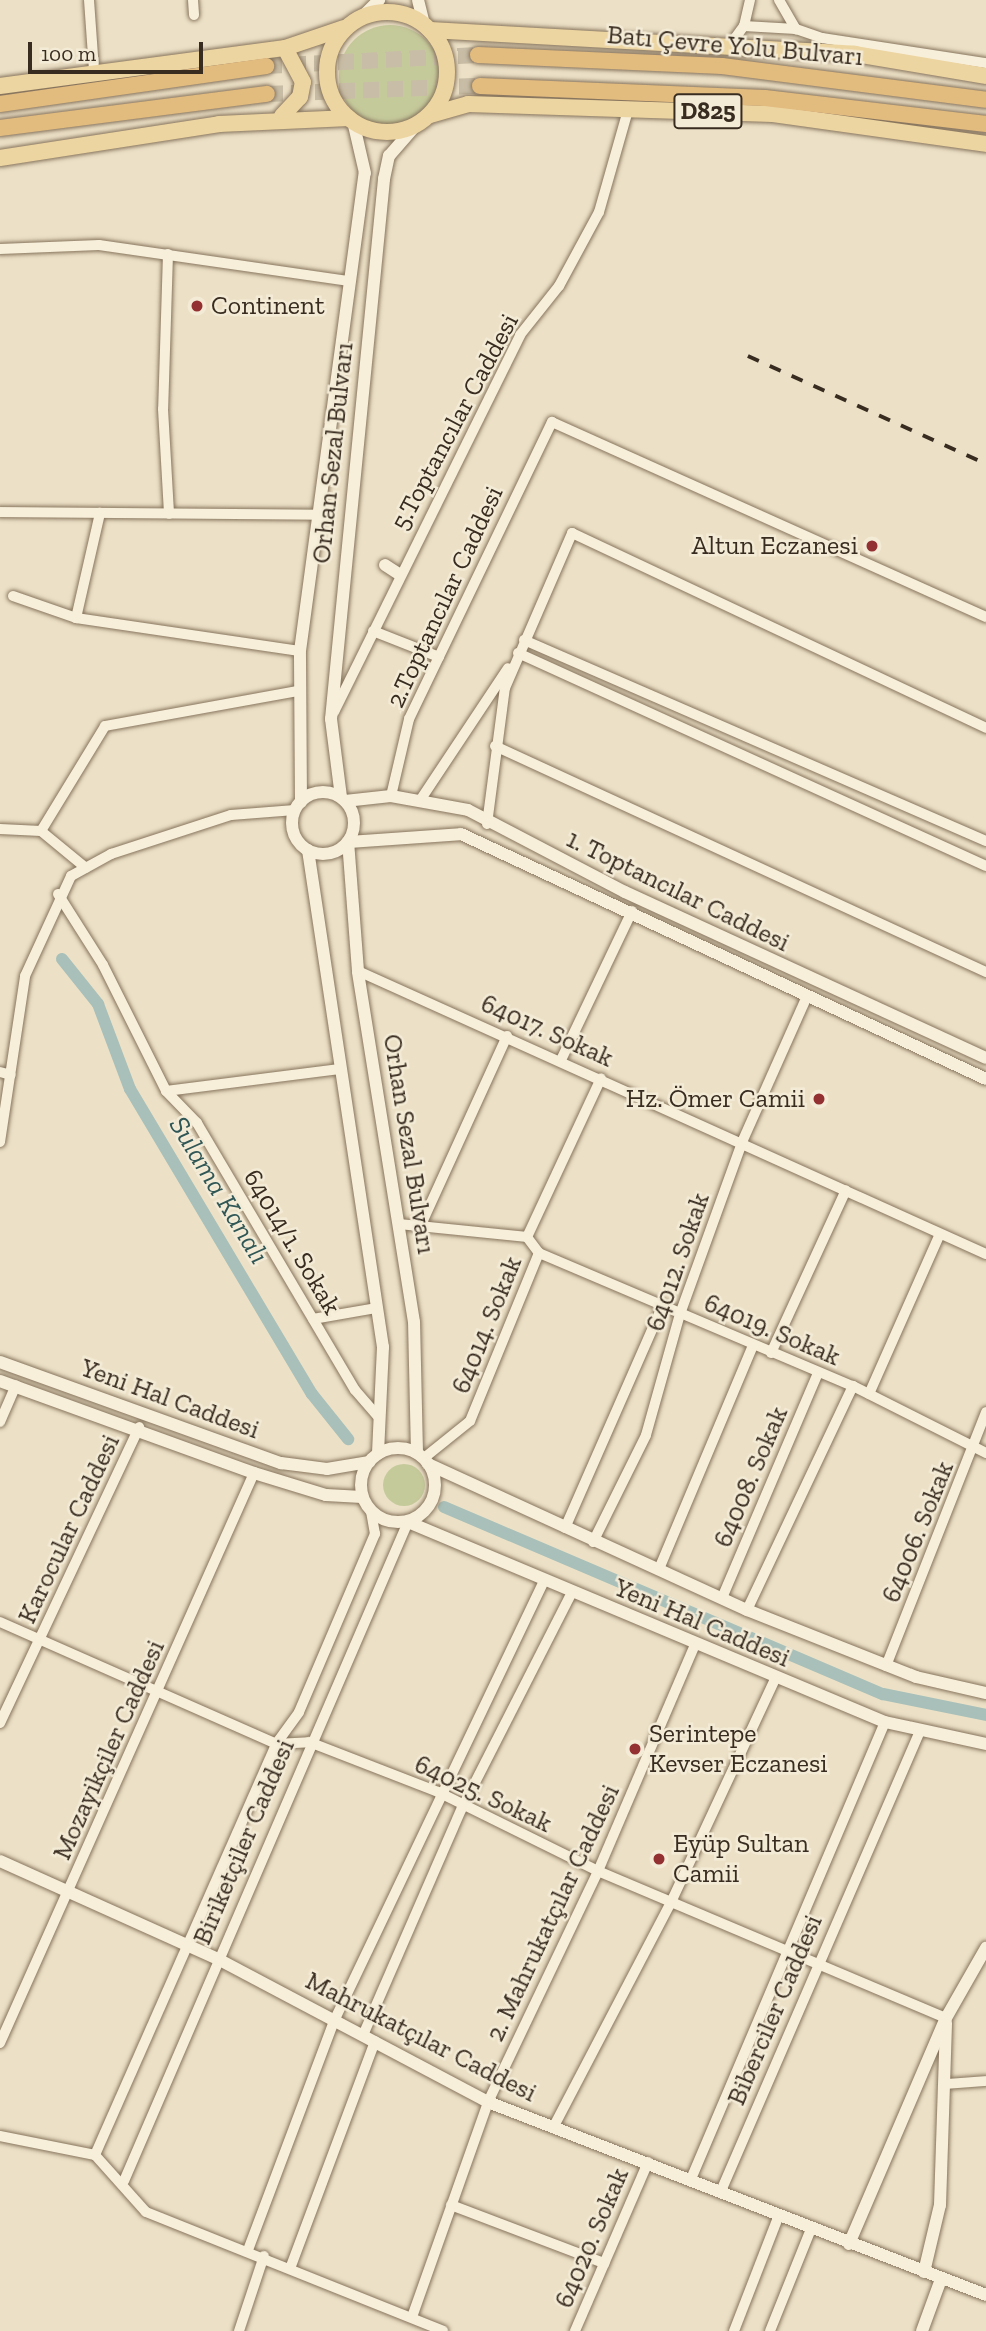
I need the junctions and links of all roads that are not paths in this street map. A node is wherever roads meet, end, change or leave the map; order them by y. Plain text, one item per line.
1 (89, 0) edge
2 (193, 0) edge
3 (379, 0) edge
4 (418, 0) edge
5 (750, 0) edge
6 (779, 0) edge
7 (194, 15) dead end
8 (363, 16) junction
9 (744, 26) junction
10 (346, 27) junction
11 (427, 27) junction
12 (796, 29) junction
13 (730, 45) junction
14 (285, 48) junction
15 (478, 55) tunnel mouth
16 (986, 63) edge
17 (266, 66) tunnel mouth
18 (94, 70) junction
19 (986, 76) edge
20 (0, 86) edge
21 (480, 86) tunnel mouth
22 (267, 94) tunnel mouth
23 (986, 100) edge
24 (0, 104) edge
25 (629, 107) junction
26 (282, 116) junction
27 (423, 119) junction
28 (351, 120) junction
29 (986, 124) edge
30 (0, 128) edge
31 (986, 145) edge
32 (0, 158) edge
33 (0, 249) edge
34 (169, 254) junction
35 (349, 281) junction
36 (0, 512) edge
37 (100, 513) junction
38 (169, 514) junction
39 (318, 515) junction
40 (386, 565) dead end
41 (398, 574) junction
42 (13, 596) dead end
43 (986, 617) edge
44 (76, 618) junction
45 (373, 631) junction
46 (524, 640) junction
47 (300, 651) junction
48 (518, 653) junction
49 (439, 657) junction
50 (297, 691) junction
51 (331, 719) junction
52 (986, 728) edge
53 (495, 746) junction
54 (391, 796) junction
55 (343, 799) junction
56 (421, 799) junction
57 (298, 806) junction
58 (468, 810) junction
59 (487, 824) junction
60 (0, 829) edge
61 (41, 831) junction
62 (461, 834) junction
63 (348, 842) junction
64 (986, 842) edge
65 (308, 850) junction
66 (986, 866) edge
67 (86, 868) junction
68 (58, 894) junction
69 (632, 911) junction
70 (358, 971) junction
71 (986, 972) edge
72 (807, 996) junction
73 (507, 1036) junction
74 (986, 1058) edge
75 (561, 1060) junction
76 (340, 1069) junction
77 (0, 1072) edge
78 (11, 1075) junction
79 (601, 1078) junction
80 (986, 1079) edge
81 (166, 1091) junction
82 (743, 1140) junction
83 (0, 1142) edge
84 (846, 1189) junction
85 (399, 1224) junction
86 (420, 1227) junction
87 (940, 1234) junction
88 (527, 1237) junction
89 (539, 1253) junction
90 (986, 1254) edge
91 (663, 1305) junction
92 (377, 1308) junction
93 (680, 1314) junction
94 (313, 1319) junction
95 (753, 1345) junction
96 (771, 1353) junction
97 (0, 1362) edge
98 (818, 1373) junction
99 (0, 1381) edge
100 (16, 1385) junction
101 (853, 1386) junction
102 (869, 1394) junction
103 (986, 1412) edge
104 (379, 1418) junction
105 (0, 1422) edge
106 (139, 1427) junction
107 (974, 1448) junction
108 (986, 1453) edge
109 (373, 1458) junction
110 (423, 1459) junction
111 (254, 1473) junction
112 (362, 1497) junction
113 (371, 1512) junction
114 (408, 1521) junction
115 (565, 1528) junction
116 (593, 1542) junction
117 (659, 1569) junction
118 (543, 1583) junction
119 (572, 1592) junction
120 (722, 1598) junction
121 (747, 1609) junction
122 (0, 1622) edge
123 (40, 1641) junction
124 (694, 1647) junction
125 (886, 1666) junction
126 (775, 1679) junction
127 (157, 1692) junction
128 (986, 1693) edge
129 (885, 1722) junction
130 (0, 1723) edge
131 (920, 1731) junction
132 (309, 1742) junction
133 (276, 1744) junction
134 (986, 1744) edge
135 (438, 1792) junction
136 (462, 1808) junction
137 (0, 1861) edge
138 (598, 1871) junction
139 (70, 1892) junction
140 (673, 1898) junction
141 (187, 1945) junction
142 (789, 1947) junction
143 (986, 1948) edge
144 (218, 1959) junction
145 (818, 1960) junction
146 (946, 2018) junction
147 (335, 2019) junction
148 (364, 2033) junction
149 (375, 2041) junction
150 (0, 2043) edge
151 (986, 2081) edge
152 (947, 2084) junction
153 (488, 2102) junction
154 (553, 2129) junction
155 (0, 2136) edge
156 (95, 2155) junction
157 (648, 2162) junction
158 (691, 2179) junction
159 (124, 2181) junction
160 (721, 2191) junction
161 (451, 2205) junction
162 (779, 2215) junction
163 (811, 2229) junction
164 (849, 2244) junction
165 (248, 2250) junction
166 (264, 2256) junction
167 (604, 2263) junction
168 (290, 2266) junction
169 (924, 2272) junction
170 (941, 2279) junction
171 (986, 2295) edge
172 (412, 2317) junction
173 (239, 2331) edge
174 (443, 2331) edge
175 (575, 2331) edge
176 (734, 2331) edge
177 (770, 2331) edge
178 (922, 2331) edge

1 - 18 street
2 - 7 street
3 - 8 street
4 - 11 street
5 - 9 street
6 - 12 street
8 - 10 main road
8 - 11 main road
9 - 12 street
9 - 13 street
10 - 14 main road
10 - 28 main road
11 - 13 main road
11 - 27 main road
12 - 16 street
13 - 19 main road
14 - 18 main road
14 - 26 main road
15 - 23 highway, Batı Çevre Yolu Bulvarı
17 - 24 highway
18 - 20 main road
21 - 29 highway, Batı Çevre Yolu Bulvarı
22 - 30 highway
25 - 27 main road, D825
25 - 31 main road, D825
25 - 41 street, 5.Toptancılar Caddesi
26 - 28 main road, D825
26 - 32 main road, D825
27 - 28 main road, D825
27 - 51 street, Orhan Sezal Bulvarı
28 - 35 street, Orhan Sezal Bulvarı
33 - 34 street
34 - 35 street
34 - 38 street
35 - 39 street, Orhan Sezal Bulvarı
36 - 37 street
37 - 38 street
37 - 44 street
38 - 39 street
39 - 47 street, Orhan Sezal Bulvarı
40 - 41 street
41 - 45 street, 5.Toptancılar Caddesi
42 - 44 street
43 - 49 street, 2.Toptancılar Caddesi
44 - 47 street
45 - 49 street
45 - 51 street, 5.Toptancılar Caddesi
46 - 48 street
46 - 52 street
46 - 64 street
47 - 50 street, Orhan Sezal Bulvarı
48 - 53 street
48 - 56 street
48 - 66 street
49 - 54 street, 2.Toptancılar Caddesi
50 - 57 street, Orhan Sezal Bulvarı
50 - 61 street
51 - 55 street, Orhan Sezal Bulvarı
53 - 59 street
53 - 71 street
54 - 55 street, 1. Toptancılar Caddesi
54 - 56 street, 1. Toptancılar Caddesi
55 - 57 street
55 - 63 street, Orhan Sezal Bulvarı
56 - 58 street, 1. Toptancılar Caddesi
57 - 65 street, Orhan Sezal Bulvarı
57 - 67 street
58 - 59 street, 1. Toptancılar Caddesi
58 - 62 street
59 - 74 street, 1. Toptancılar Caddesi
60 - 61 street
61 - 67 street
62 - 63 street, 1. Toptancılar Caddesi
62 - 69 street, 1. Toptancılar Caddesi
63 - 65 street
63 - 70 street, Orhan Sezal Bulvarı
65 - 76 street, Orhan Sezal Bulvarı
67 - 68 street
68 - 78 street
68 - 81 street, 64014/1. Sokak
69 - 72 street, 1. Toptancılar Caddesi
69 - 75 street
70 - 73 street, 64017. Sokak
70 - 85 street, Orhan Sezal Bulvarı
72 - 80 street, 1. Toptancılar Caddesi
72 - 82 street, 64012. Sokak
73 - 75 street, 64017. Sokak
73 - 86 street
75 - 79 street, 64017. Sokak
76 - 81 street
76 - 92 street, Orhan Sezal Bulvarı
77 - 78 street
78 - 83 street
79 - 82 street, 64017. Sokak
79 - 88 street, 64014. Sokak
81 - 94 street, 64014/1. Sokak
82 - 84 street, 64017. Sokak
82 - 93 street, 64012. Sokak
84 - 87 street, 64017. Sokak
84 - 96 street
85 - 86 street
85 - 110 street, Orhan Sezal Bulvarı
86 - 88 street
87 - 90 street, 64017. Sokak
87 - 102 street
88 - 89 street, 64014. Sokak
89 - 91 street, 64019. Sokak
89 - 110 street, 64014. Sokak
91 - 93 street, 64019. Sokak
91 - 115 street
92 - 94 street
92 - 104 street, Orhan Sezal Bulvarı
93 - 95 street, 64019. Sokak
93 - 116 street, 64012. Sokak
94 - 104 street, 64014/1. Sokak
95 - 96 street, 64019. Sokak
95 - 117 street
96 - 98 street, 64019. Sokak
97 - 109 street, Yeni Hal Caddesi
98 - 101 street, 64019. Sokak
98 - 120 street, 64008. Sokak
99 - 100 street, Yeni Hal Caddesi
100 - 105 street
100 - 106 street, Yeni Hal Caddesi
101 - 102 street, 64019. Sokak
101 - 121 street
102 - 107 street, 64019. Sokak
103 - 107 street, 64006. Sokak
104 - 109 street, Orhan Sezal Bulvarı
106 - 111 street, Yeni Hal Caddesi
106 - 123 street, Karocular Caddesi
107 - 108 street, 64019. Sokak
107 - 125 street, 64006. Sokak
109 - 110 street
109 - 112 street, Orhan Sezal Bulvarı
110 - 114 street, Orhan Sezal Bulvarı
110 - 115 street, Yeni Hal Caddesi
111 - 112 street, Yeni Hal Caddesi
111 - 127 street, Mozayikçiler Caddesi
112 - 113 street
113 - 114 street
113 - 133 street, Biriketçiler Caddesi
114 - 118 street, Yeni Hal Caddesi
114 - 132 street, Biriketçiler Caddesi
115 - 116 street, Yeni Hal Caddesi
116 - 117 street, Yeni Hal Caddesi
117 - 120 street, Yeni Hal Caddesi
118 - 119 street, Yeni Hal Caddesi
118 - 135 street
119 - 124 street, Yeni Hal Caddesi
119 - 136 street
120 - 121 street, Yeni Hal Caddesi
121 - 125 street, Yeni Hal Caddesi
122 - 123 street, 64025. Sokak
123 - 127 street, 64025. Sokak
123 - 130 street, Karocular Caddesi
124 - 126 street, Yeni Hal Caddesi
124 - 138 street, 2. Mahrukatçılar Caddesi
125 - 128 street, Yeni Hal Caddesi
126 - 129 street, Yeni Hal Caddesi
126 - 140 street
127 - 133 street, 64025. Sokak
127 - 139 street, Mozayikçiler Caddesi
129 - 131 street, Yeni Hal Caddesi
129 - 142 street, Biberciler Caddesi
131 - 134 street, Yeni Hal Caddesi
131 - 145 street, Biberciler Caddesi
132 - 133 street, 64025. Sokak
132 - 135 street, 64025. Sokak
132 - 144 street, Biriketçiler Caddesi
133 - 141 street, Biriketçiler Caddesi
135 - 136 street, 64025. Sokak
135 - 147 street
136 - 138 street, 64025. Sokak
136 - 148 street
137 - 139 street, Mahrukatçılar Caddesi
138 - 140 street, 64025. Sokak
138 - 153 street, 2. Mahrukatçılar Caddesi
139 - 141 street, Mahrukatçılar Caddesi
139 - 150 street, Mozayikçiler Caddesi
140 - 142 street, 64025. Sokak
140 - 154 street
141 - 144 street, Mahrukatçılar Caddesi
141 - 156 street, Biriketçiler Caddesi
142 - 145 street, 64025. Sokak
142 - 158 street, Biberciler Caddesi
143 - 146 street
144 - 147 street, Mahrukatçılar Caddesi
144 - 159 street, Biriketçiler Caddesi
145 - 146 street, 64025. Sokak
145 - 160 street, Biberciler Caddesi
146 - 152 street
146 - 164 street
147 - 148 street, Mahrukatçılar Caddesi
147 - 165 street
148 - 149 street, Mahrukatçılar Caddesi
149 - 153 street, Mahrukatçılar Caddesi
149 - 168 street
151 - 152 street
152 - 169 street
153 - 154 street, Mahrukatçılar Caddesi
153 - 161 street, 2. Mahrukatçılar Caddesi
154 - 157 street, Mahrukatçılar Caddesi
155 - 156 street
156 - 159 street
157 - 158 street, Mahrukatçılar Caddesi
157 - 167 street, 64020. Sokak
158 - 160 street, Mahrukatçılar Caddesi
159 - 165 street
160 - 162 street, Mahrukatçılar Caddesi
161 - 167 street
161 - 172 street, 2. Mahrukatçılar Caddesi
162 - 163 street, Mahrukatçılar Caddesi
162 - 176 street
163 - 164 street, Mahrukatçılar Caddesi
163 - 177 street
164 - 169 street, Mahrukatçılar Caddesi
165 - 166 street
166 - 168 street
166 - 173 street
167 - 175 street, 64020. Sokak
168 - 172 street
169 - 170 street, Mahrukatçılar Caddesi
170 - 171 street, Mahrukatçılar Caddesi
170 - 178 street
172 - 174 street

